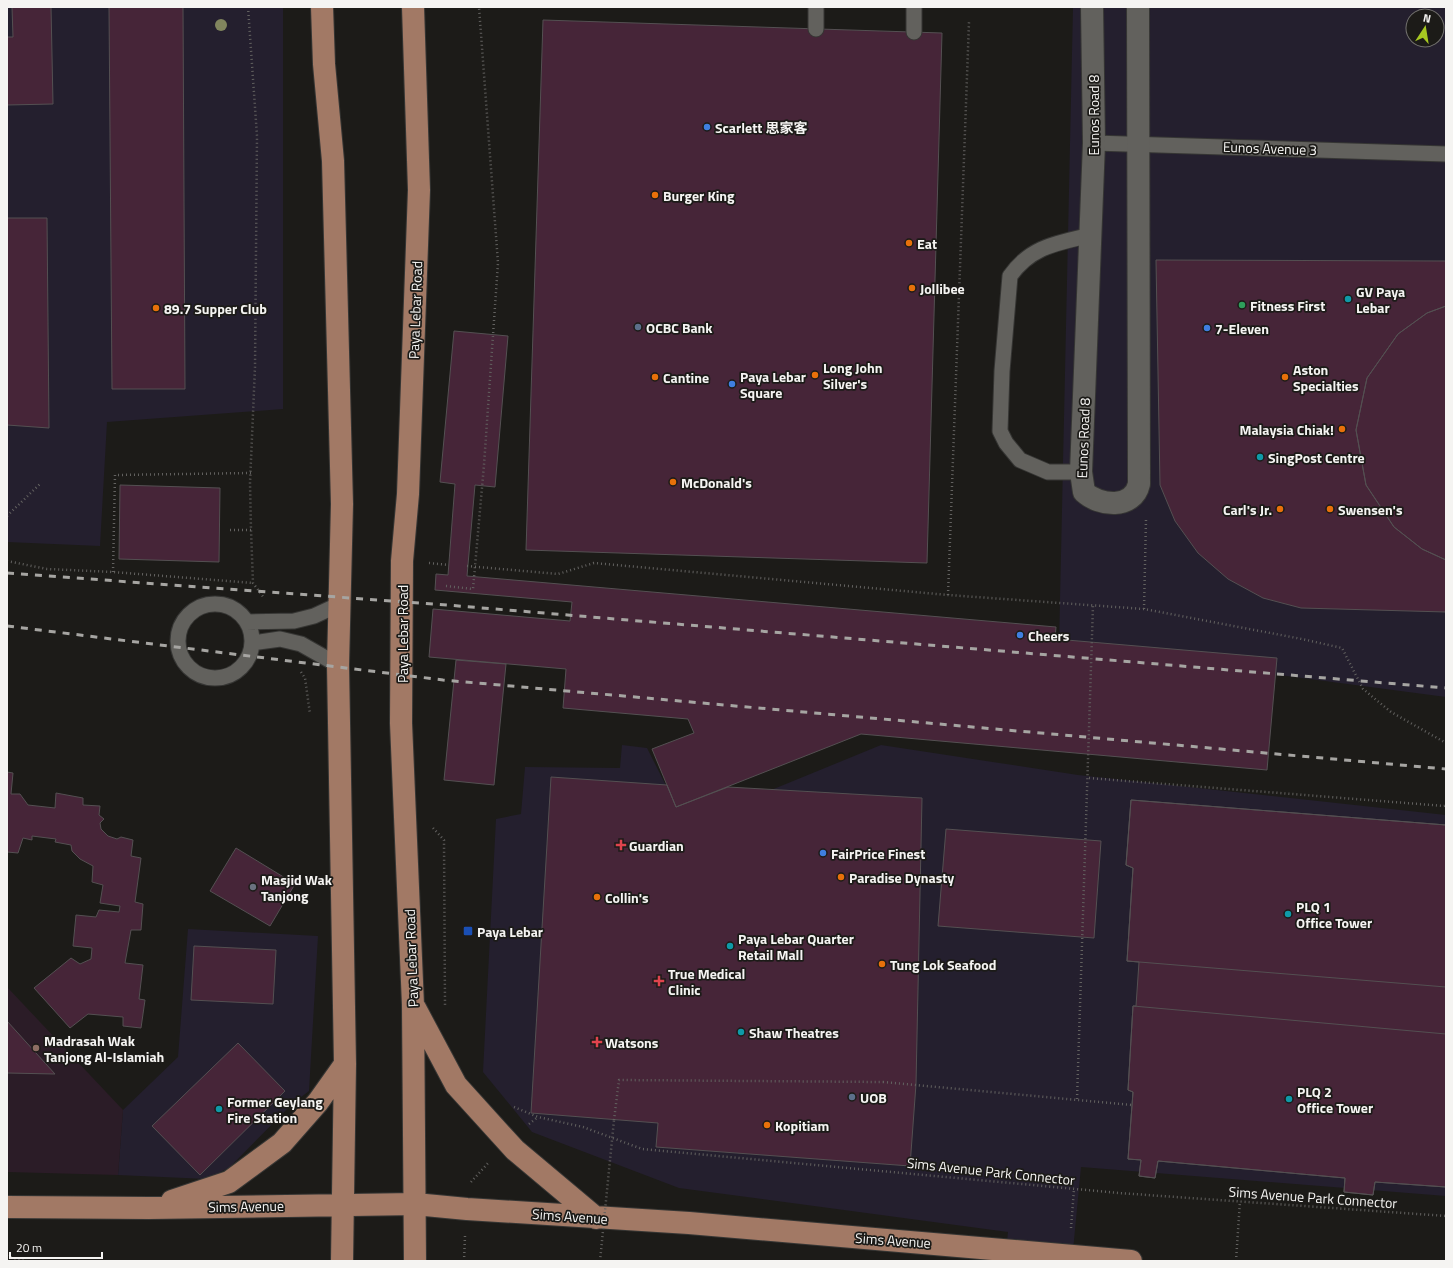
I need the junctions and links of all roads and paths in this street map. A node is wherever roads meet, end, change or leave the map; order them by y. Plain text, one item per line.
1 (248, 7) edge
2 (322, 7) edge
3 (413, 7) edge
4 (479, 7) edge
5 (816, 7) edge
6 (914, 7) edge
7 (1092, 7) edge
8 (1138, 7) edge
9 (969, 22) dead end
10 (816, 29) dead end
11 (914, 32) dead end
12 (1094, 143) junction
13 (1139, 143) junction
14 (1446, 154) edge
15 (1091, 234) junction
16 (1081, 472) junction
17 (251, 473) junction
18 (41, 483) dead end
19 (7, 516) edge
20 (230, 530) dead end
21 (251, 530) junction
22 (7, 561) edge
23 (467, 566) dead end
24 (475, 566) junction
25 (113, 572) junction
26 (446, 586) dead end
27 (948, 595) junction
28 (340, 604) junction
29 (1093, 605) junction
30 (247, 622) junction
31 (280, 639) junction
32 (252, 643) junction
33 (338, 665) junction
34 (310, 715) dead end
35 (1446, 743) edge
36 (1088, 778) junction
37 (1445, 806) edge
38 (431, 825) dead end
39 (413, 1005) junction
40 (448, 1012) dead end
41 (345, 1064) junction
42 (1077, 1099) junction
43 (1132, 1105) dead end
44 (512, 1106) dead end
45 (1074, 1189) junction
46 (1240, 1201) junction
47 (415, 1204) junction
48 (344, 1205) junction
49 (7, 1207) edge
50 (149, 1208) junction
51 (1446, 1216) edge
52 (596, 1218) junction
53 (7, 1256) edge
54 (1068, 1256) junction
55 (24, 1261) edge
56 (342, 1261) edge
57 (414, 1261) edge
58 (600, 1261) edge
59 (1131, 1261) edge
60 (1236, 1261) edge

1 - 17 path
2 - 28 main road
3 - 39 main road, Paya Lebar Road
4 - 24 path
5 - 10 lane
6 - 11 lane
7 - 12 street, Eunos Road 8
8 - 13 street, Eunos Road 8
9 - 27 path
12 - 13 lane, Eunos Avenue 3
12 - 15 street, Eunos Road 8
13 - 14 lane, Eunos Avenue 3
13 - 16 street, Eunos Road 8
15 - 16 street, Eunos Road 8
15 - 16 lane
17 - 21 path
17 - 25 path
18 - 19 path
20 - 21 path
21 - 25 path
22 - 25 path
23 - 24 path
24 - 26 path
24 - 27 path
27 - 29 path
28 - 30 lane
28 - 33 main road
29 - 35 path
29 - 36 path
30 - 32 lane
30 - 32 lane
31 - 32 lane
31 - 33 lane
31 - 34 path
33 - 41 main road
36 - 37 path
36 - 42 path
38 - 40 path
39 - 47 main road, Paya Lebar Road
39 - 52 main road
41 - 48 main road
41 - 50 main road
42 - 43 path, bridge
42 - 58 path, bridge
44 - 45 path, Sims Avenue Park Connector
45 - 46 path, Sims Avenue Park Connector
45 - 54 path
46 - 51 path, Sims Avenue Park Connector
46 - 60 path
47 - 48 main road, Sims Avenue
47 - 52 main road, Sims Avenue
47 - 57 main road, Paya Lebar Road
48 - 50 main road, Sims Avenue
48 - 56 main road
49 - 50 main road, Sims Avenue
52 - 54 main road, Sims Avenue
53 - 55 path
54 - 59 main road, Sims Avenue

